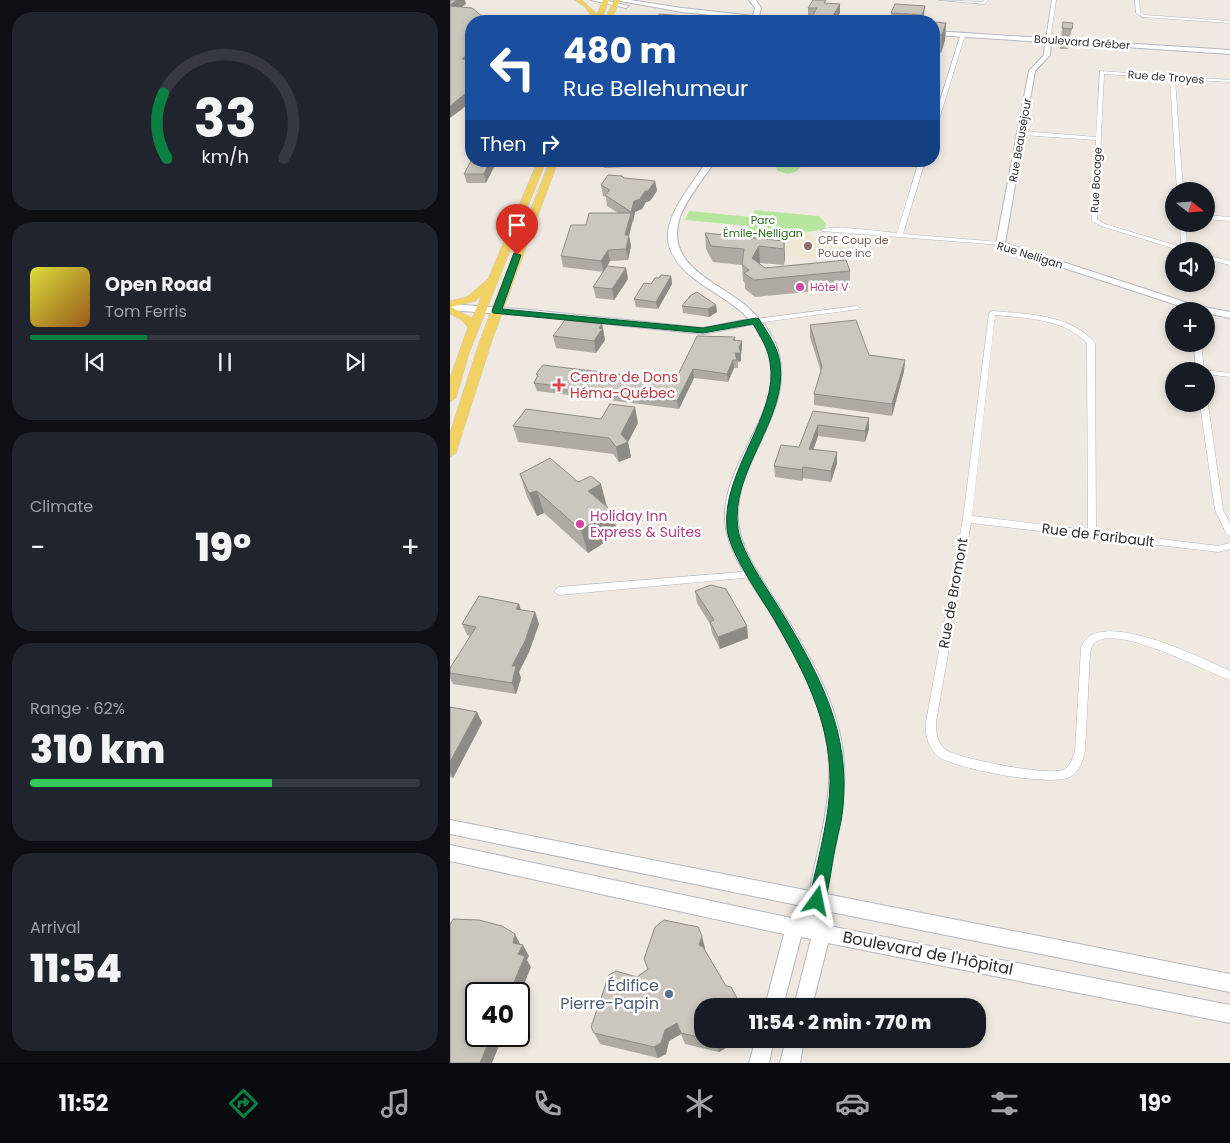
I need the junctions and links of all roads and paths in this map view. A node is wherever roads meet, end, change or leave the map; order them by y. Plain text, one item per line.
1 (578, 0) edge
2 (594, 0) edge
3 (752, 0) edge
4 (941, 0) edge
5 (986, 0) edge
6 (1054, 0) edge
7 (1137, 0) edge
8 (606, 1) edge
9 (617, 1) edge
10 (759, 8) junction
11 (594, 15) edge
12 (600, 15) edge
13 (611, 15) edge
14 (716, 15) edge
15 (727, 15) edge
16 (738, 15) edge
17 (757, 15) edge
18 (1230, 22) edge
19 (940, 33) edge
20 (963, 35) junction
21 (1048, 40) junction
22 (1230, 52) edge
23 (1102, 72) joint
24 (1172, 77) junction
25 (1230, 81) edge
26 (940, 107) edge
27 (1022, 133) junction
28 (1098, 139) junction
29 (540, 167) edge
30 (552, 167) edge
31 (707, 167) edge
32 (920, 167) edge
33 (1179, 182) edge
34 (1215, 218) edge
35 (1230, 219) edge
36 (824, 230) dead end
37 (898, 235) junction
38 (1000, 244) junction
39 (1165, 244) edge
40 (1215, 259) edge
41 (1230, 263) edge
42 (495, 276) junction
43 (1172, 302) edge
44 (450, 307) edge
45 (857, 308) dead end
46 (481, 309) junction
47 (496, 311) junction
48 (1215, 312) edge
49 (1230, 314) edge
50 (756, 321) junction
51 (474, 327) junction
52 (1215, 373) edge
53 (1230, 375) edge
54 (450, 398) edge
55 (1205, 412) edge
56 (450, 453) edge
57 (967, 518) junction
58 (1092, 534) junction
59 (1230, 534) edge
60 (1230, 546) edge
61 (753, 574) junction
62 (558, 591) dead end
63 (1230, 676) edge
64 (450, 827) edge
65 (450, 853) edge
66 (817, 901) junction
67 (795, 927) junction
68 (821, 932) junction
69 (1230, 983) edge
70 (776, 998) edge
71 (805, 998) edge
72 (1230, 1014) edge
73 (763, 1048) edge
74 (793, 1048) edge
75 (759, 1063) edge
76 (790, 1063) edge

1 - 11 main road
2 - 8 street
3 - 10 street
4 - 5 street
6 - 21 street
7 - 18 street
8 - 9 street
8 - 12 main road
9 - 13 main road
9 - 14 street
9 - 15 street
10 - 16 street
10 - 17 street
19 - 20 street, Boulevard Gréber
20 - 21 street, Boulevard Gréber
20 - 26 street
21 - 22 street, Boulevard Gréber
21 - 27 street, Rue Beauséjour
23 - 24 street, Rue de Troyes
23 - 28 street, Rue Bocage
24 - 25 street, Rue de Troyes
24 - 33 street
27 - 28 street
27 - 38 street, Rue Beauséjour
28 - 39 street, Rue Bocage
29 - 42 main road
30 - 47 main road
31 - 50 street
32 - 37 street
34 - 35 street
36 - 37 street, Rue Nelligan
37 - 38 street, Rue Nelligan
38 - 43 street, Rue Nelligan
40 - 41 street
42 - 44 main road
42 - 46 main road
44 - 46 street
44 - 51 main road
45 - 50 street
46 - 47 street
46 - 51 main road
47 - 50 street
47 - 56 main road
48 - 49 street, Rue Nelligan
50 - 61 street
51 - 54 main road
52 - 53 street
55 - 59 street
57 - 58 street, Rue de Faribault
57 - 58 street, Rue de Bromont
57 - 63 street, Rue de Bromont
58 - 60 street, Rue de Faribault
61 - 62 street
61 - 66 street
64 - 66 street, Boulevard de l'Hôpital
65 - 67 street, Boulevard de l'Hôpital
66 - 67 street
66 - 68 street
66 - 69 street, Boulevard de l'Hôpital
67 - 68 street, Boulevard de l'Hôpital
67 - 70 street
68 - 71 street
68 - 72 street, Boulevard de l'Hôpital
73 - 75 street
74 - 76 street

